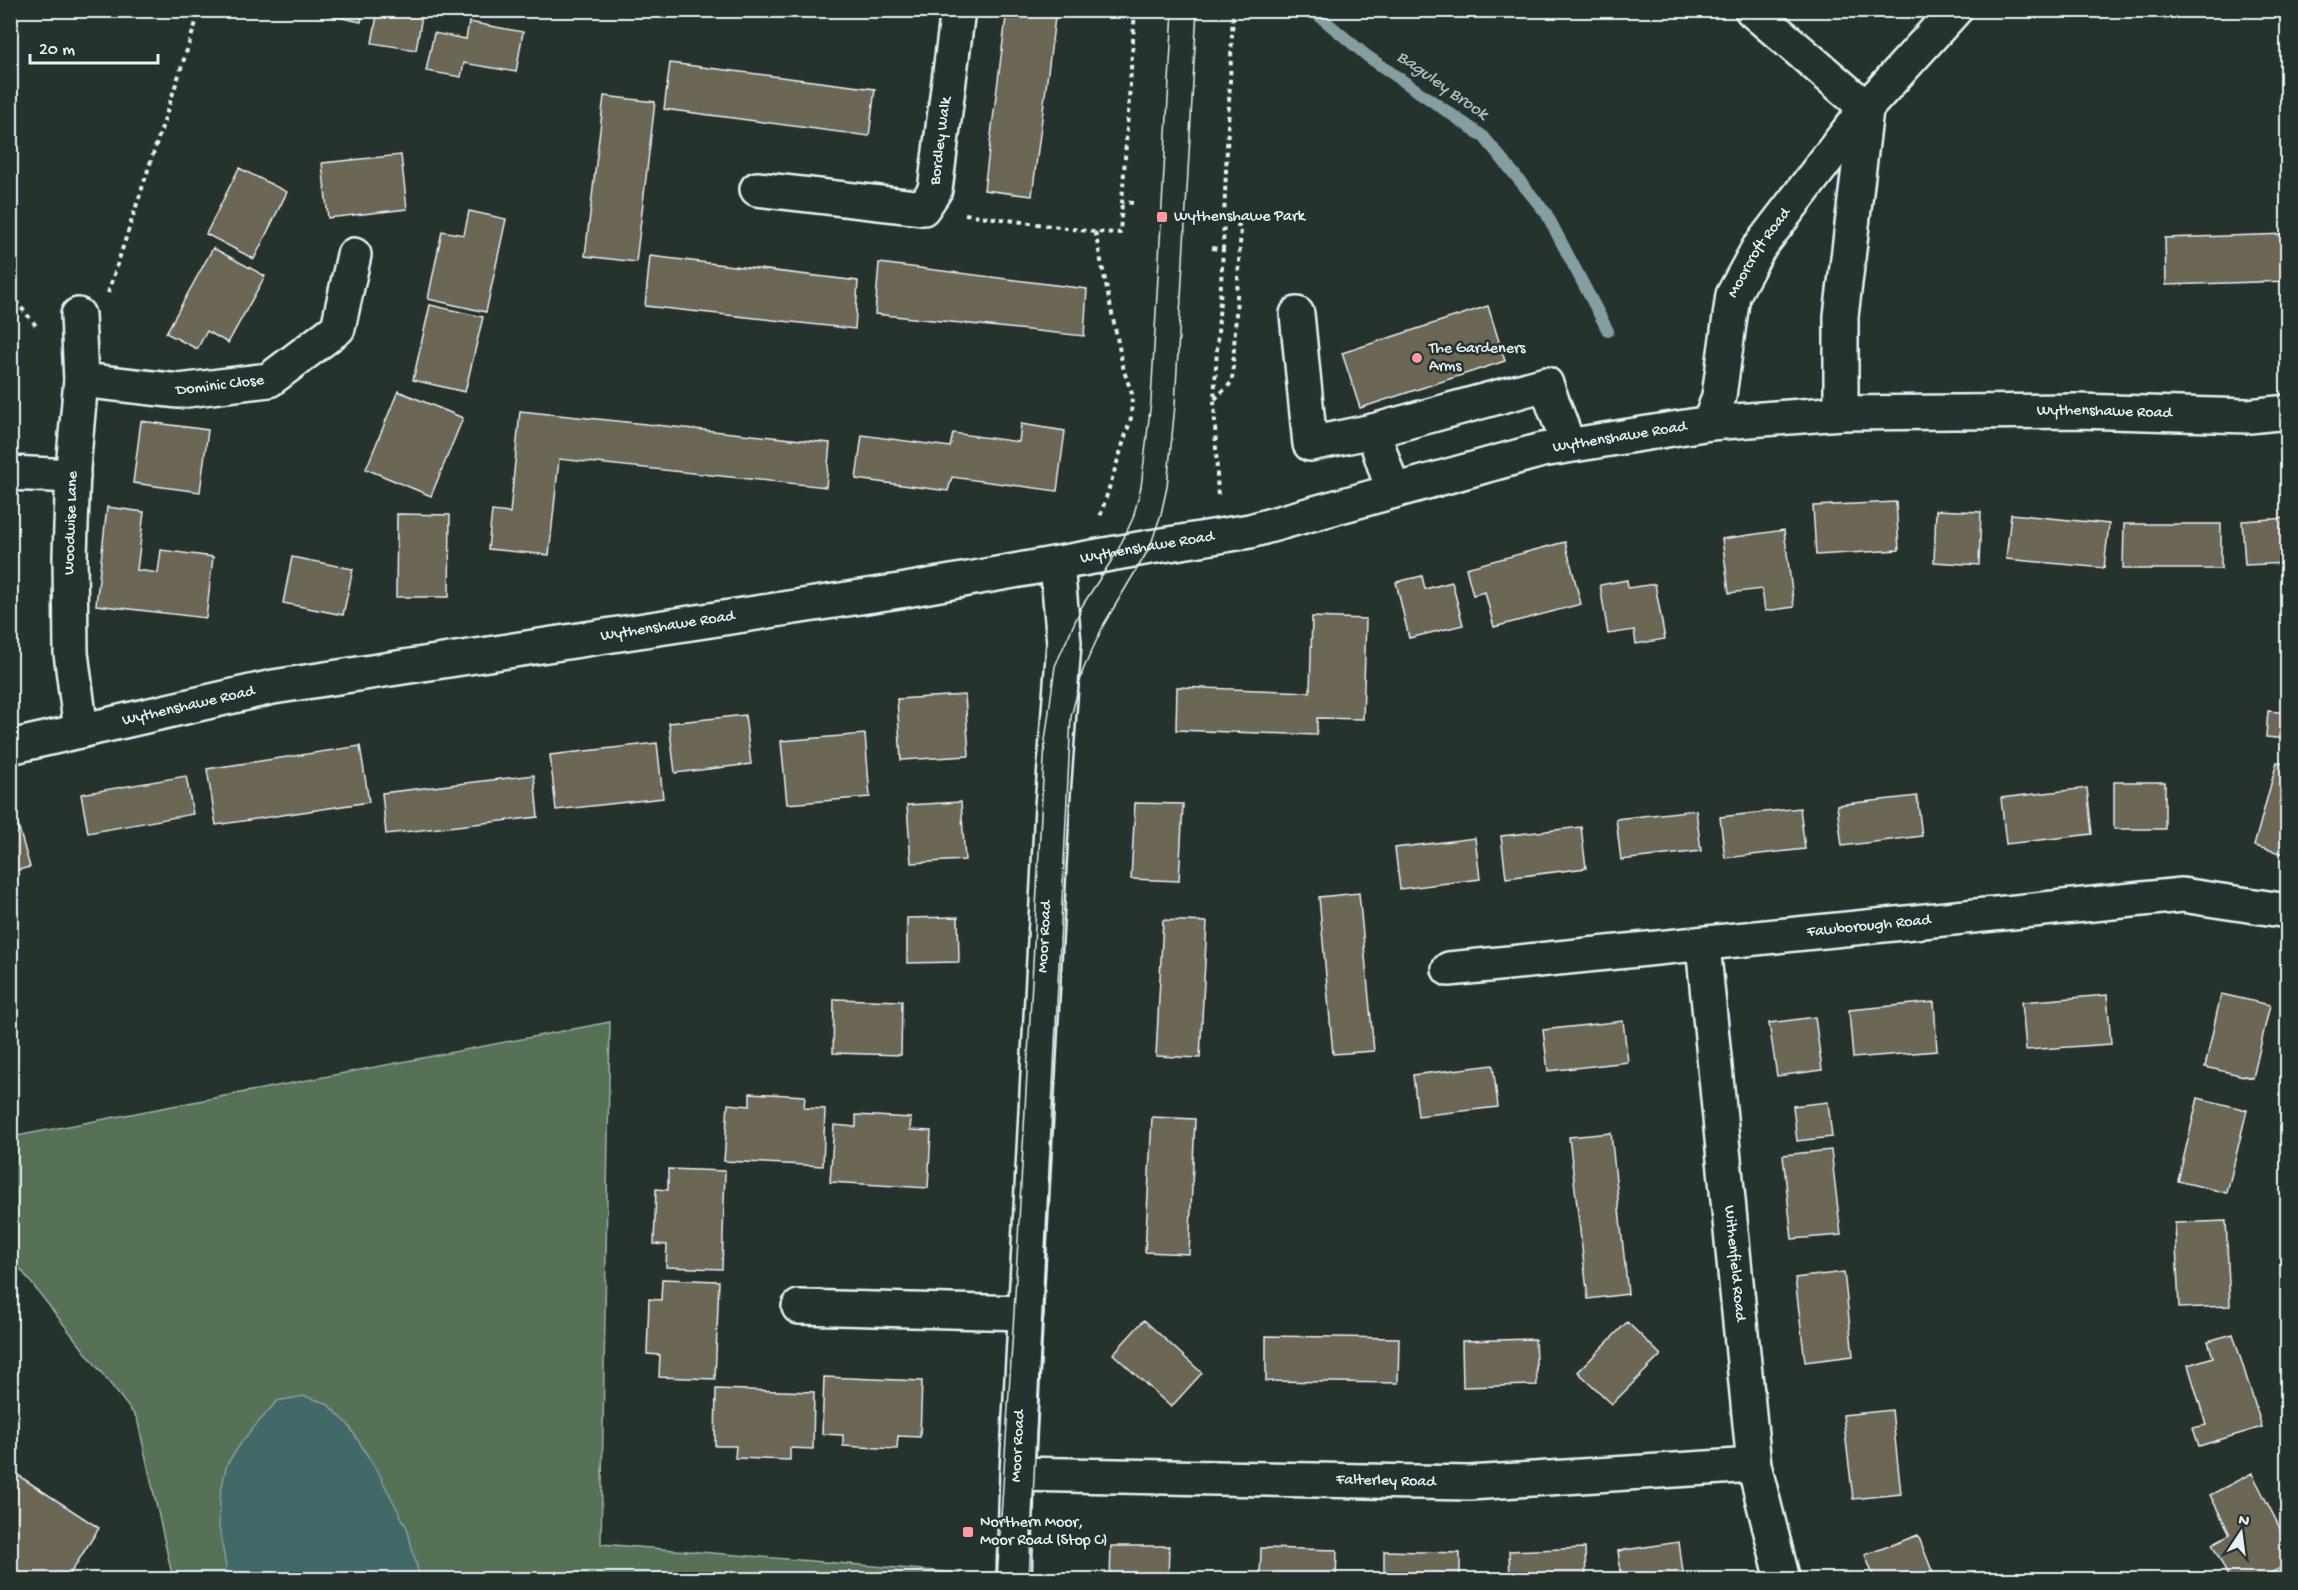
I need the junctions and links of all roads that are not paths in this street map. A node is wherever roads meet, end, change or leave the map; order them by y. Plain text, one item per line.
1 (958, 10) edge
2 (1752, 10) edge
3 (1955, 10) edge
4 (1866, 108) junction
5 (757, 189) dead end
6 (354, 255) dead end
7 (92, 309) road end
8 (1297, 314) dead end
9 (81, 380) junction
10 (2288, 412) edge
11 (1841, 413) junction
12 (1710, 423) junction
13 (1373, 431) junction
14 (1568, 444) junction
15 (10, 473) edge
16 (73, 476) junction
17 (1393, 491) junction
18 (1072, 561) junction
19 (81, 731) junction
20 (10, 747) edge
21 (2288, 911) edge
22 (1703, 945) junction
23 (1449, 969) dead end
24 (799, 1307) dead end
25 (1026, 1312) junction
26 (1754, 1465) junction
27 (1017, 1474) junction
28 (1014, 1580) edge
29 (1783, 1580) edge

1 - 5 street, Bordley Walk
2 - 4 street
3 - 4 street, Moorcroft Road
4 - 11 street
4 - 12 street, Moorcroft Road
6 - 9 street, Dominic Close
7 - 9 street, Woodwise Lane
8 - 13 street
9 - 16 street, Woodwise Lane
10 - 11 street, Wythenshawe Road
11 - 12 street, Wythenshawe Road
12 - 14 street, Wythenshawe Road
13 - 14 street
13 - 17 street
14 - 17 street, Wythenshawe Road
15 - 16 street
16 - 19 street, Woodwise Lane
17 - 18 street, Wythenshawe Road
18 - 19 street, Wythenshawe Road
18 - 25 street, Moor Road
19 - 20 street, Wythenshawe Road
21 - 22 street, Fawborough Road
22 - 23 street, Fawborough Road
22 - 26 street, Withenfield Road
24 - 25 street
25 - 27 street, Moor Road
26 - 27 street, Falterley Road
26 - 29 street, Withenfield Road
27 - 28 street, Moor Road

